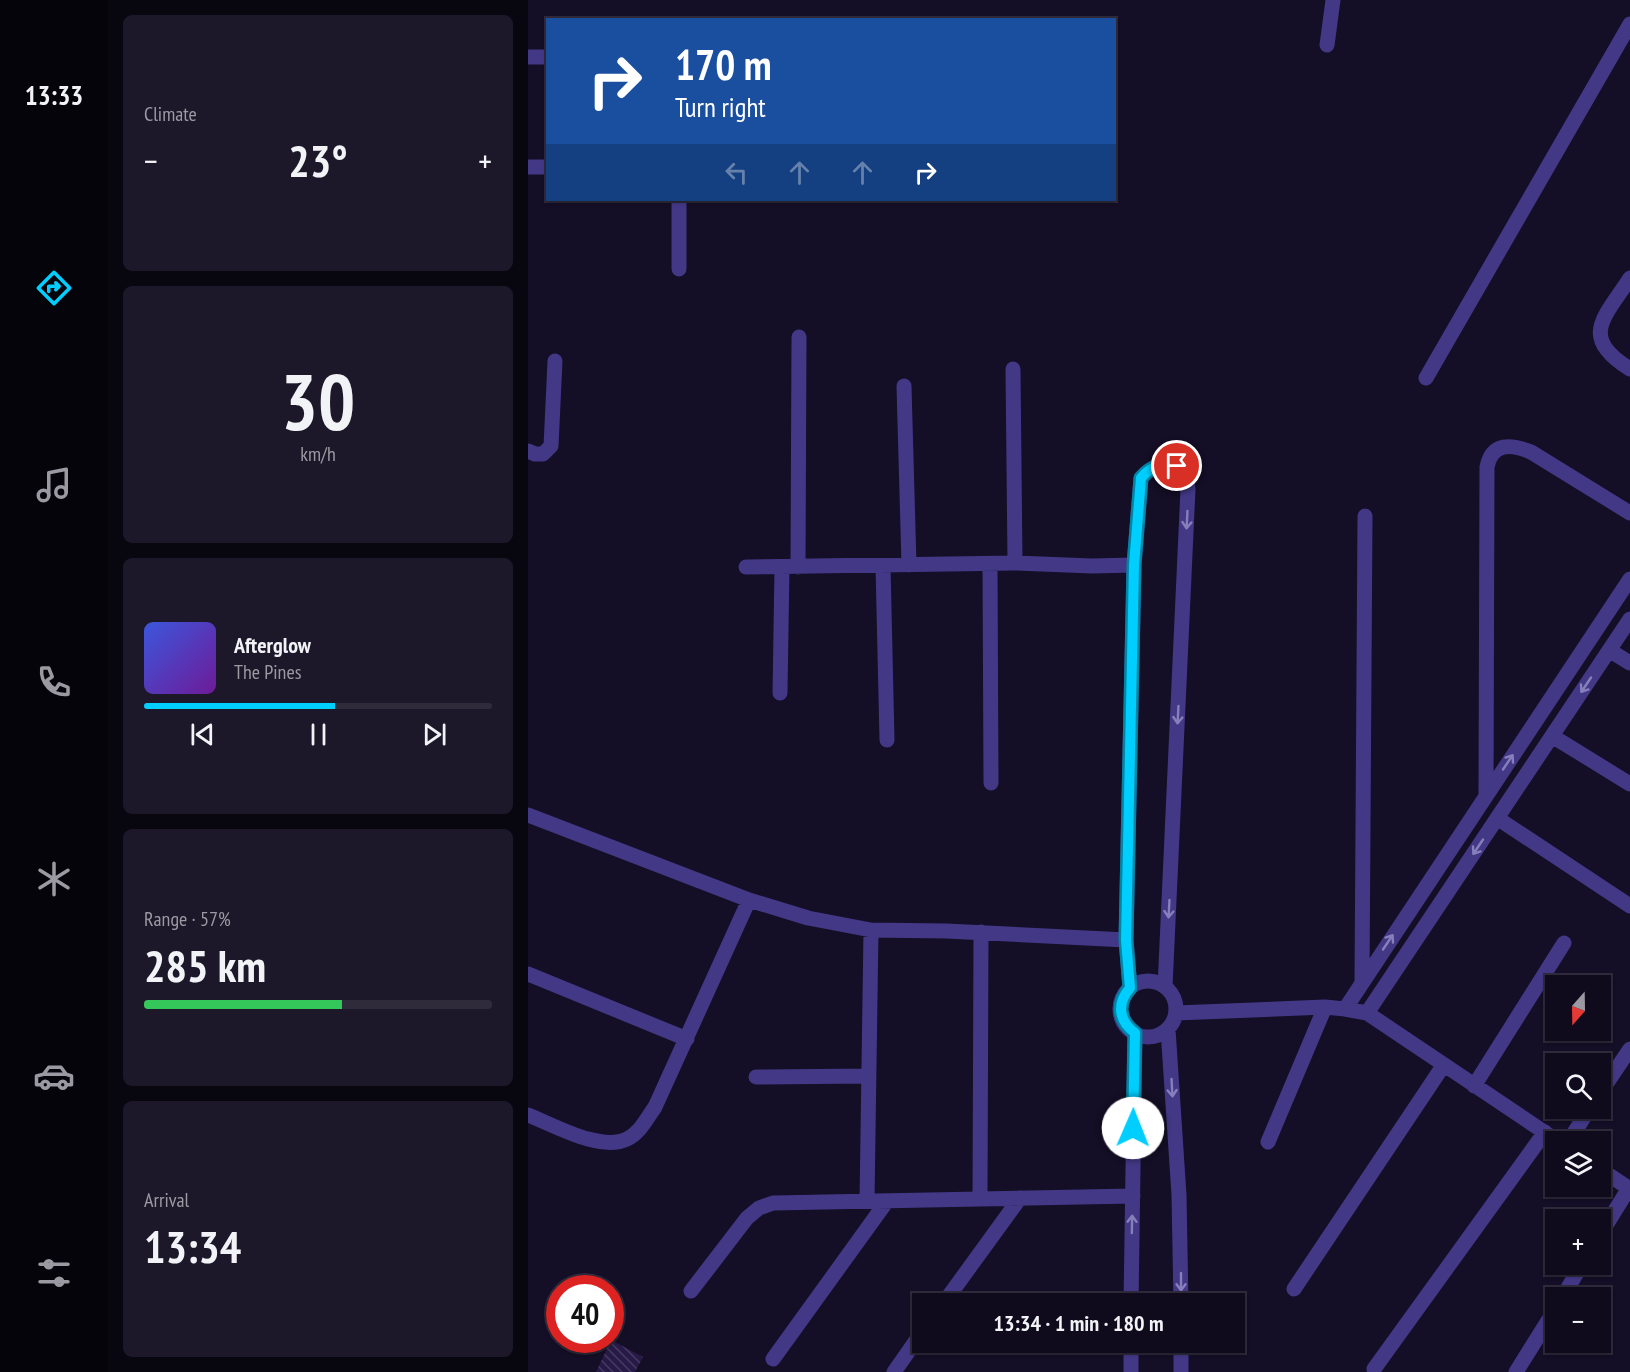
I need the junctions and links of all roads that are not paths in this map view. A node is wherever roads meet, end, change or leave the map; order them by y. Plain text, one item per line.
1 (1333, 0) edge
2 (1630, 24) edge
3 (1327, 45) dead end
4 (528, 57) edge
5 (546, 57) edge
6 (528, 167) edge
7 (546, 167) edge
8 (679, 201) edge
9 (679, 269) dead end
10 (1630, 278) edge
11 (799, 337) dead end
12 (555, 361) dead end
13 (1014, 369) dead end
14 (1630, 369) edge
15 (1426, 378) dead end
16 (904, 386) dead end
17 (528, 451) edge
18 (1630, 513) edge
19 (1365, 516) dead end
20 (1015, 563) junction
21 (990, 564) junction
22 (909, 565) junction
23 (1134, 565) junction
24 (883, 566) junction
25 (746, 567) dead end
26 (790, 567) junction
27 (1630, 579) edge
28 (1630, 619) edge
29 (1609, 650) junction
30 (1630, 663) edge
31 (780, 693) dead end
32 (1552, 736) junction
33 (887, 740) dead end
34 (991, 783) dead end
35 (1630, 784) edge
36 (1486, 794) junction
37 (528, 815) edge
38 (1497, 818) junction
39 (749, 900) junction
40 (1630, 906) edge
41 (871, 930) junction
42 (981, 932) junction
43 (1126, 940) junction
44 (1564, 943) dead end
45 (528, 974) edge
46 (1362, 981) junction
47 (1166, 987) junction
48 (1130, 988) junction
49 (1325, 1007) junction
50 (1345, 1009) junction
51 (1176, 1012) junction
52 (1367, 1013) junction
53 (1168, 1029) junction
54 (1135, 1033) junction
55 (687, 1039) junction
56 (1630, 1049) edge
57 (1443, 1066) junction
58 (869, 1076) junction
59 (756, 1077) dead end
60 (1611, 1077) edge
61 (1474, 1086) junction
62 (528, 1114) edge
63 (1545, 1132) joint
64 (1268, 1142) dead end
65 (1611, 1176) edge
66 (1630, 1188) edge
67 (1133, 1196) junction
68 (1020, 1198) junction
69 (980, 1199) junction
70 (867, 1201) junction
71 (887, 1201) junction
72 (1611, 1218) edge
73 (1294, 1288) dead end
74 (691, 1291) dead end
75 (951, 1293) edge
76 (1131, 1293) edge
77 (1181, 1293) edge
78 (1545, 1326) edge
79 (912, 1346) edge
80 (1131, 1353) edge
81 (1181, 1353) edge
82 (772, 1359) dead end
83 (1374, 1369) dead end
84 (894, 1372) edge
85 (1131, 1372) edge
86 (1181, 1372) edge
87 (1516, 1372) edge

1 - 3 street
2 - 15 street
4 - 5 street
6 - 7 street
8 - 9 street
10 - 14 street
11 - 26 street
12 - 17 street
13 - 20 street
16 - 22 street
18 - 36 street
19 - 46 street
20 - 21 street
20 - 23 street
21 - 22 street
21 - 34 street
22 - 24 street
23 - 43 street
23 -> 47 street
24 - 26 street
24 - 33 street
25 - 26 street
26 - 31 street
36 -> 27 street
28 - 29 street
29 - 30 street
29 -> 32 street
32 - 35 street
32 - 38 street
46 -> 36 street
37 - 39 street
38 - 40 street
38 -> 52 street
39 - 41 street
39 - 55 street
41 - 42 street
41 - 58 street
42 - 43 street
42 - 69 street
43 - 48 street
44 - 61 street
45 - 55 street
46 - 50 street
47 - 48 street
47 - 51 street
48 - 54 street
49 - 50 street
49 - 51 street
49 - 64 street
50 - 52 street
51 - 53 street
52 - 57 street
53 - 54 street
53 -> 77 street
54 - 67 street
55 - 62 street
56 - 60 street
57 - 61 street
57 - 73 street
58 - 59 street
58 - 70 street
61 - 63 street
63 - 83 street
65 - 66 street
66 - 72 street
67 - 68 street
76 -> 67 street
68 - 69 street
68 - 75 street
69 - 71 street
70 - 71 street
70 - 74 street
71 - 82 street
78 - 87 street
79 - 84 street
80 - 85 street
81 - 86 street

